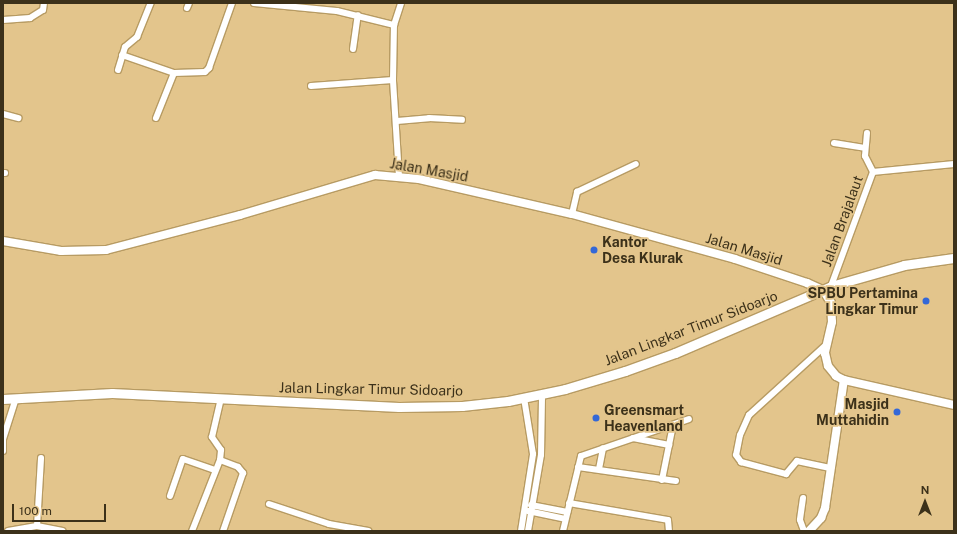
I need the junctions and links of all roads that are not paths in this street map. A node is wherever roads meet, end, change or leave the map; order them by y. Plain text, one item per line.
1 (44, 3) edge
2 (151, 3) edge
3 (232, 3) edge
4 (254, 3) edge
5 (338, 3) edge
6 (400, 3) edge
7 (336, 11) junction
8 (358, 15) junction
9 (3, 20) edge
10 (394, 25) junction
11 (353, 49) dead end
12 (122, 55) junction
13 (118, 70) dead end
14 (174, 72) junction
15 (393, 80) junction
16 (311, 86) dead end
17 (3, 114) edge
18 (18, 118) dead end
19 (156, 118) dead end
20 (462, 120) dead end
21 (397, 122) junction
22 (867, 133) dead end
23 (834, 143) dead end
24 (865, 148) junction
25 (636, 164) dead end
26 (954, 164) edge
27 (873, 172) junction
28 (399, 176) junction
29 (572, 214) junction
30 (3, 242) edge
31 (954, 258) edge
32 (827, 288) junction
33 (826, 345) junction
34 (844, 380) junction
35 (542, 395) junction
36 (16, 398) junction
37 (221, 398) junction
38 (524, 398) junction
39 (3, 400) edge
40 (954, 405) edge
41 (689, 419) dead end
42 (673, 425) junction
43 (543, 426) junction
44 (530, 427) junction
45 (632, 438) junction
46 (3, 439) edge
47 (542, 440) junction
48 (532, 441) junction
49 (669, 445) junction
50 (603, 448) junction
51 (3, 451) edge
52 (533, 454) junction
53 (541, 455) junction
54 (41, 458) dead end
55 (220, 460) junction
56 (578, 467) junction
57 (599, 468) junction
58 (831, 468) junction
59 (215, 470) junction
60 (662, 480) junction
61 (676, 481) dead end
62 (170, 496) dead end
63 (803, 498) dead end
64 (569, 503) junction
65 (269, 504) dead end
66 (525, 507) junction
67 (532, 509) junction
68 (566, 516) junction
69 (330, 524) junction
70 (37, 526) junction
71 (8, 531) edge
72 (63, 531) edge
73 (192, 531) edge
74 (223, 531) edge
75 (336, 531) edge
76 (368, 531) edge
77 (521, 531) edge
78 (528, 531) edge
79 (563, 531) edge
80 (668, 531) edge
81 (804, 531) edge
82 (809, 531) edge

1 - 9 street
2 - 12 street
3 - 14 street
4 - 7 street
5 - 7 street
6 - 10 street
7 - 8 street
8 - 10 street
8 - 11 street
10 - 15 street
12 - 13 street
12 - 14 street
14 - 19 street
15 - 16 street
15 - 21 street
17 - 18 street
20 - 21 street
21 - 28 street
22 - 24 street
23 - 24 street
24 - 27 street
25 - 29 street
26 - 27 street, Jalan Brajalaut
27 - 32 street, Jalan Brajalaut
28 - 29 street, Jalan Masjid
28 - 30 street, Jalan Masjid
29 - 32 street, Jalan Masjid
31 - 32 main road, Jalan Lingkar Timur Sidoarjo
32 - 33 street
32 - 35 main road, Jalan Lingkar Timur Sidoarjo
33 - 34 street
33 - 58 street
34 - 40 street
34 - 58 street
35 - 38 main road, Jalan Lingkar Timur Sidoarjo
35 - 43 street
36 - 37 main road, Jalan Lingkar Timur Sidoarjo
36 - 39 main road, Jalan Lingkar Timur Sidoarjo
36 - 46 street
37 - 38 main road, Jalan Lingkar Timur Sidoarjo
37 - 55 street
38 - 44 street
41 - 42 street
42 - 45 street
42 - 49 street
43 - 44 street
43 - 47 street
44 - 48 street
45 - 49 street
45 - 50 street
46 - 51 street
47 - 48 street
47 - 53 street
48 - 52 street
49 - 60 street
50 - 56 street
50 - 57 street
52 - 53 street
52 - 66 street
53 - 67 street
54 - 70 street
55 - 59 street
55 - 74 street
56 - 57 street
56 - 64 street
57 - 60 street
58 - 82 street
59 - 62 street
59 - 73 street
60 - 61 street
63 - 81 street
64 - 68 street
64 - 80 street
65 - 69 street
66 - 67 street
66 - 77 street
67 - 68 street
67 - 78 street
68 - 79 street
69 - 75 street
69 - 76 street
70 - 71 street
70 - 72 street

